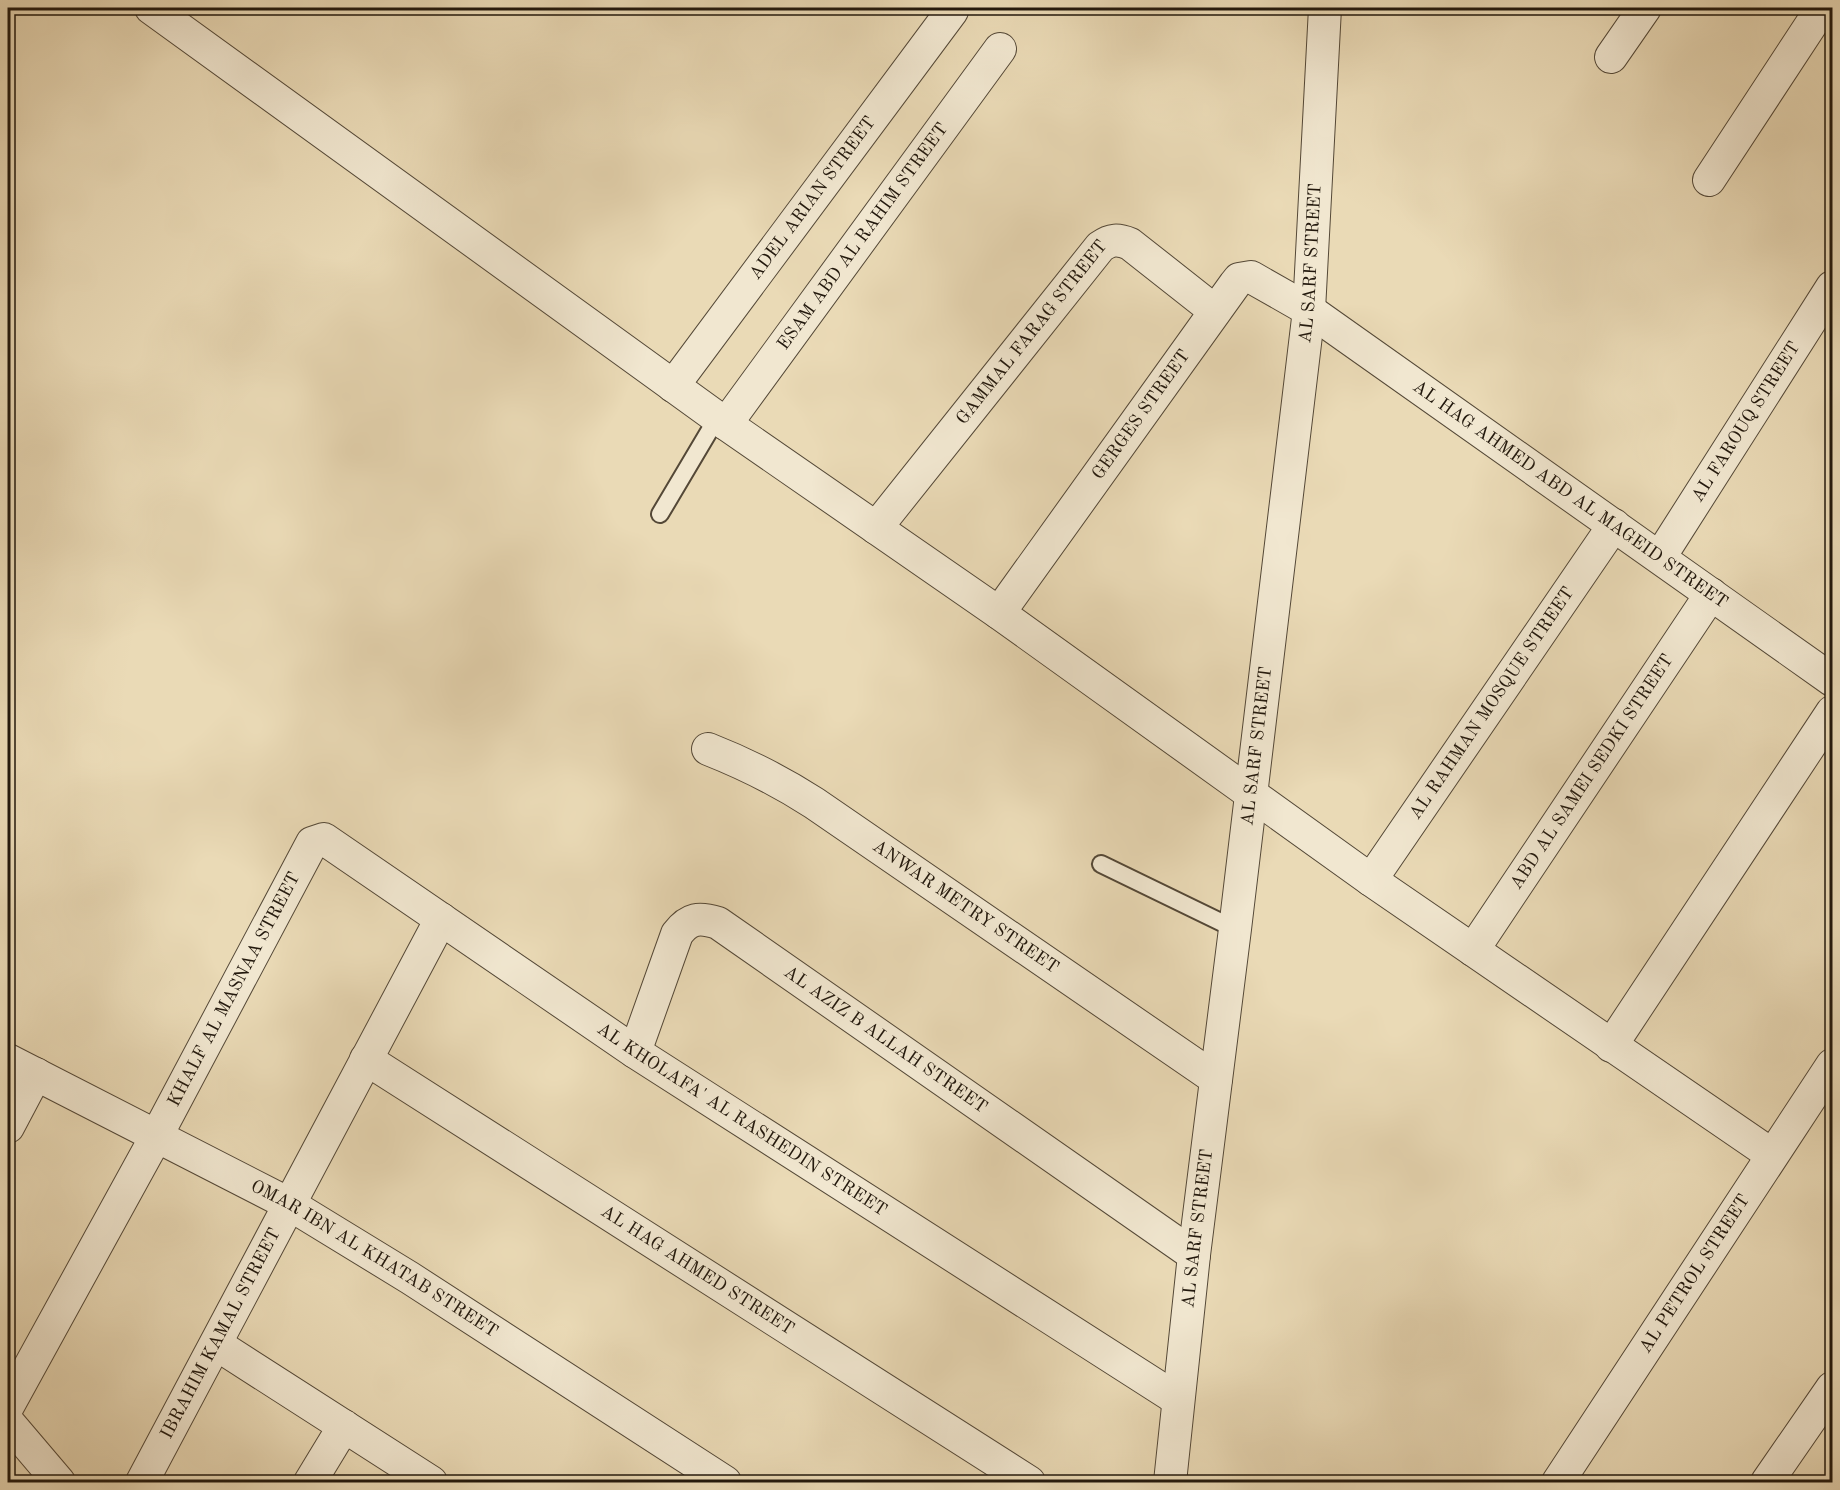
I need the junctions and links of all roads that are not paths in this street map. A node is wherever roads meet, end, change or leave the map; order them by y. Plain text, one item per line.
1 (151, 8) edge
2 (1325, 8) edge
3 (1645, 8) edge
4 (1822, 8) edge
5 (952, 11) dead end
6 (1000, 49) dead end
7 (1611, 57) dead end
8 (1709, 180) dead end
9 (1833, 287) edge
10 (1309, 310) junction
11 (1215, 312) junction
12 (673, 386) junction
13 (722, 421) junction
14 (660, 514) dead end
15 (1614, 525) junction
16 (876, 528) junction
17 (1660, 557) junction
18 (1711, 594) junction
19 (999, 613) junction
20 (1833, 680) edge
21 (1833, 712) edge
22 (708, 749) dead end
23 (1250, 795) junction
24 (312, 843) joint
25 (1101, 864) dead end
26 (1371, 880) junction
27 (441, 919) junction
28 (1235, 929) junction
29 (1473, 950) junction
30 (1611, 1046) junction
31 (635, 1052) junction
32 (366, 1059) junction
33 (8, 1060) edge
34 (1833, 1065) edge
35 (36, 1074) junction
36 (1216, 1079) junction
37 (8, 1127) edge
38 (157, 1136) junction
39 (1772, 1155) junction
40 (289, 1204) junction
41 (1194, 1255) junction
42 (216, 1344) junction
43 (1833, 1388) edge
44 (1178, 1399) junction
45 (8, 1406) edge
46 (8, 1422) edge
47 (344, 1426) junction
48 (58, 1482) edge
49 (142, 1482) edge
50 (310, 1482) edge
51 (430, 1482) edge
52 (725, 1482) edge
53 (1029, 1482) edge
54 (1170, 1482) edge
55 (1558, 1482) edge
56 (1767, 1482) edge

1 - 12 street
2 - 10 street, AL SARF STREET
3 - 7 street
4 - 8 street
5 - 12 street, ADEL ARIAN STREET
6 - 13 street, ESAM ABD AL RAHIM STREET
9 - 17 street, AL FAROUQ STREET
10 - 11 street, GERGES STREET
10 - 15 street, AL HAG AHMED ABD AL MAGEID STREET
10 - 23 street, AL SARF STREET
11 - 16 street, GAMMAL FARAG STREET
11 - 19 street, GERGES STREET
12 - 13 street
13 - 14 lane
13 - 16 street
15 - 17 street, AL HAG AHMED ABD AL MAGEID STREET
15 - 26 street, AL RAHMAN MOSQUE STREET
16 - 19 street
17 - 18 street, AL HAG AHMED ABD AL MAGEID STREET
18 - 20 street, AL HAG AHMED ABD AL MAGEID STREET
18 - 29 street, ABD AL SAMEI SEDKI STREET
19 - 23 street
21 - 30 street
22 - 36 street, ANWAR METRY STREET
23 - 26 street
23 - 28 street, AL SARF STREET
24 - 27 street, AL KHOLAFA' AL RASHEDIN STREET
24 - 38 street, KHALF AL MASNAA STREET
25 - 28 lane
26 - 29 street
27 - 31 street, AL KHOLAFA' AL RASHEDIN STREET
27 - 32 street, IBRAHIM KAMAL STREET
28 - 36 street, AL SARF STREET
29 - 30 street
30 - 39 street
31 - 41 street, AL AZIZ B ALLAH STREET
31 - 44 street, AL KHOLAFA' AL RASHEDIN STREET
32 - 40 street, IBRAHIM KAMAL STREET
32 - 53 street, AL HAG AHMED STREET
33 - 35 street, OMAR IBN AL KHATAB STREET
34 - 39 street, AL PETROL STREET
35 - 37 street
35 - 38 street, OMAR IBN AL KHATAB STREET
36 - 41 street, AL SARF STREET
38 - 40 street, OMAR IBN AL KHATAB STREET
38 - 45 street, KHALF AL MASNAA STREET
39 - 55 street, AL PETROL STREET
40 - 42 street, IBRAHIM KAMAL STREET
40 - 52 street, OMAR IBN AL KHATAB STREET
41 - 44 street, AL SARF STREET
42 - 47 street
42 - 49 street, IBRAHIM KAMAL STREET
43 - 56 street
44 - 54 street, AL SARF STREET
46 - 48 street
47 - 50 street
47 - 51 street

